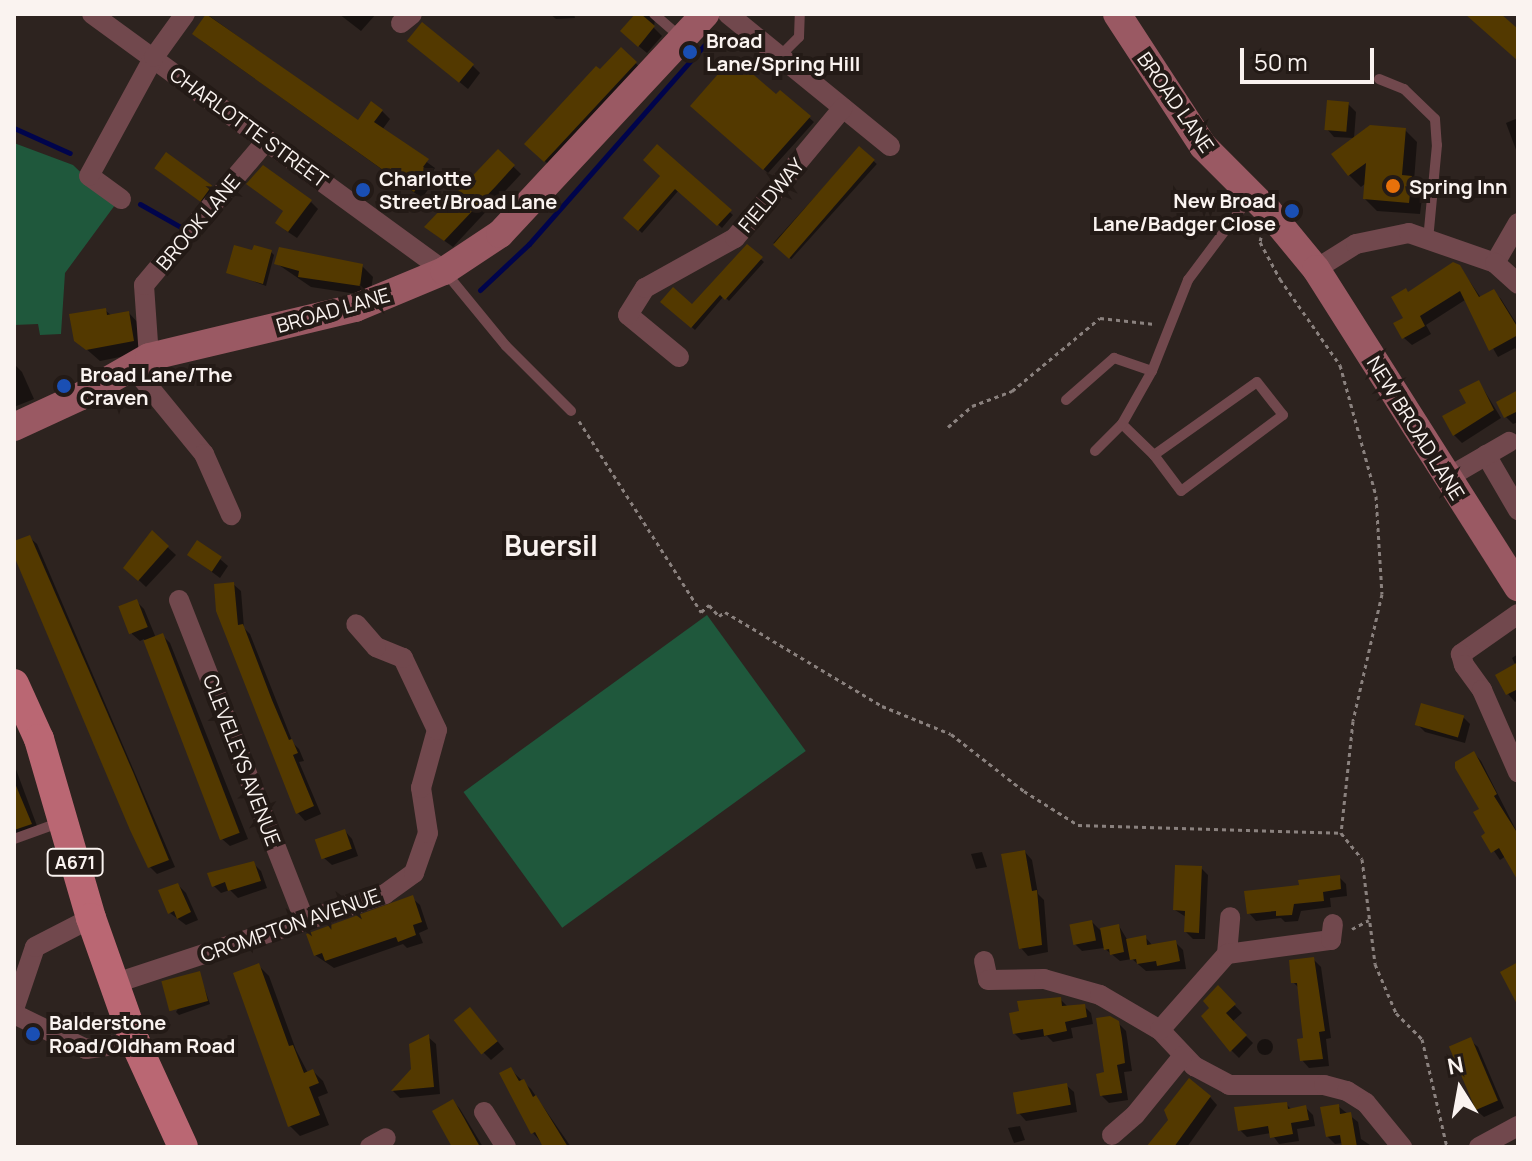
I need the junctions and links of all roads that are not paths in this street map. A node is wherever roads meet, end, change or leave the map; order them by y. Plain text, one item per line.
1 (92, 14) edge
2 (185, 14) edge
3 (654, 14) edge
4 (705, 14) edge
5 (728, 14) edge
6 (800, 14) edge
7 (1117, 14) edge
8 (682, 39) junction
9 (780, 56) junction
10 (154, 57) junction
11 (1379, 79) dead end
12 (843, 108) junction
13 (267, 140) junction
14 (890, 146) dead end
15 (121, 199) dead end
16 (1260, 204) junction
17 (1518, 223) edge
18 (194, 226) dead end
19 (1428, 240) junction
20 (163, 262) dead end
21 (1495, 263) junction
22 (1316, 269) junction
23 (444, 271) junction
24 (1518, 284) edge
25 (679, 357) dead end
26 (140, 362) junction
27 (1152, 371) junction
28 (1066, 400) dead end
29 (571, 411) road end
30 (1122, 424) junction
31 (14, 427) edge
32 (1509, 442) dead end
33 (1095, 451) dead end
34 (1154, 455) junction
35 (1486, 455) junction
36 (1447, 478) junction
37 (1518, 510) edge
38 (231, 515) dead end
39 (1518, 587) edge
40 (179, 600) dead end
41 (1518, 614) edge
42 (356, 624) dead end
43 (14, 684) edge
44 (1518, 772) edge
45 (63, 821) junction
46 (14, 839) edge
47 (1230, 917) dead end
48 (91, 918) junction
49 (305, 921) junction
50 (1334, 938) dead end
51 (1227, 954) junction
52 (984, 961) dead end
53 (116, 983) junction
54 (14, 1011) edge
55 (1160, 1030) junction
56 (135, 1042) junction
57 (1183, 1056) junction
58 (484, 1112) dead end
59 (1518, 1126) edge
60 (1112, 1135) dead end
61 (183, 1147) edge
62 (506, 1147) edge
63 (1402, 1147) edge
64 (1479, 1147) edge

1 - 10 street, CHARLOTTE STREET
2 - 10 street
3 - 8 lane
4 - 8 main road, BROAD LANE
5 - 9 street
6 - 9 lane
7 - 16 main road, BROAD LANE
8 - 23 main road, BROAD LANE
9 - 12 street
10 - 13 street, CHARLOTTE STREET
10 - 15 street
11 - 19 lane
12 - 14 street
12 - 25 street, FIELDWAY
13 - 18 street, BROOK LANE
13 - 23 street, CHARLOTTE STREET
16 - 22 main road, BROAD LANE
16 - 27 lane
17 - 21 street
19 - 21 street
19 - 22 street
20 - 26 street, BROOK LANE
21 - 24 street
22 - 36 main road, NEW BROAD LANE
23 - 26 main road, BROAD LANE
23 - 29 lane
26 - 31 main road, BROAD LANE
26 - 38 street
27 - 28 lane
27 - 30 lane
30 - 33 lane
30 - 34 lane
32 - 35 street
34 - 34 lane
35 - 36 street
35 - 37 street
36 - 39 main road, NEW BROAD LANE
40 - 49 street, CLEVELEYS AVENUE
41 - 44 street
42 - 49 street, CROMPTON AVENUE
43 - 45 main road, A671
45 - 46 lane
45 - 48 main road, A671
47 - 51 street
48 - 53 main road, A671
48 - 54 street
49 - 53 street, CROMPTON AVENUE
50 - 51 street
51 - 55 street
52 - 55 street
53 - 56 main road, A671
54 - 56 street
55 - 57 street
56 - 61 main road, A671
57 - 60 street
57 - 63 street
58 - 62 street
59 - 64 street

